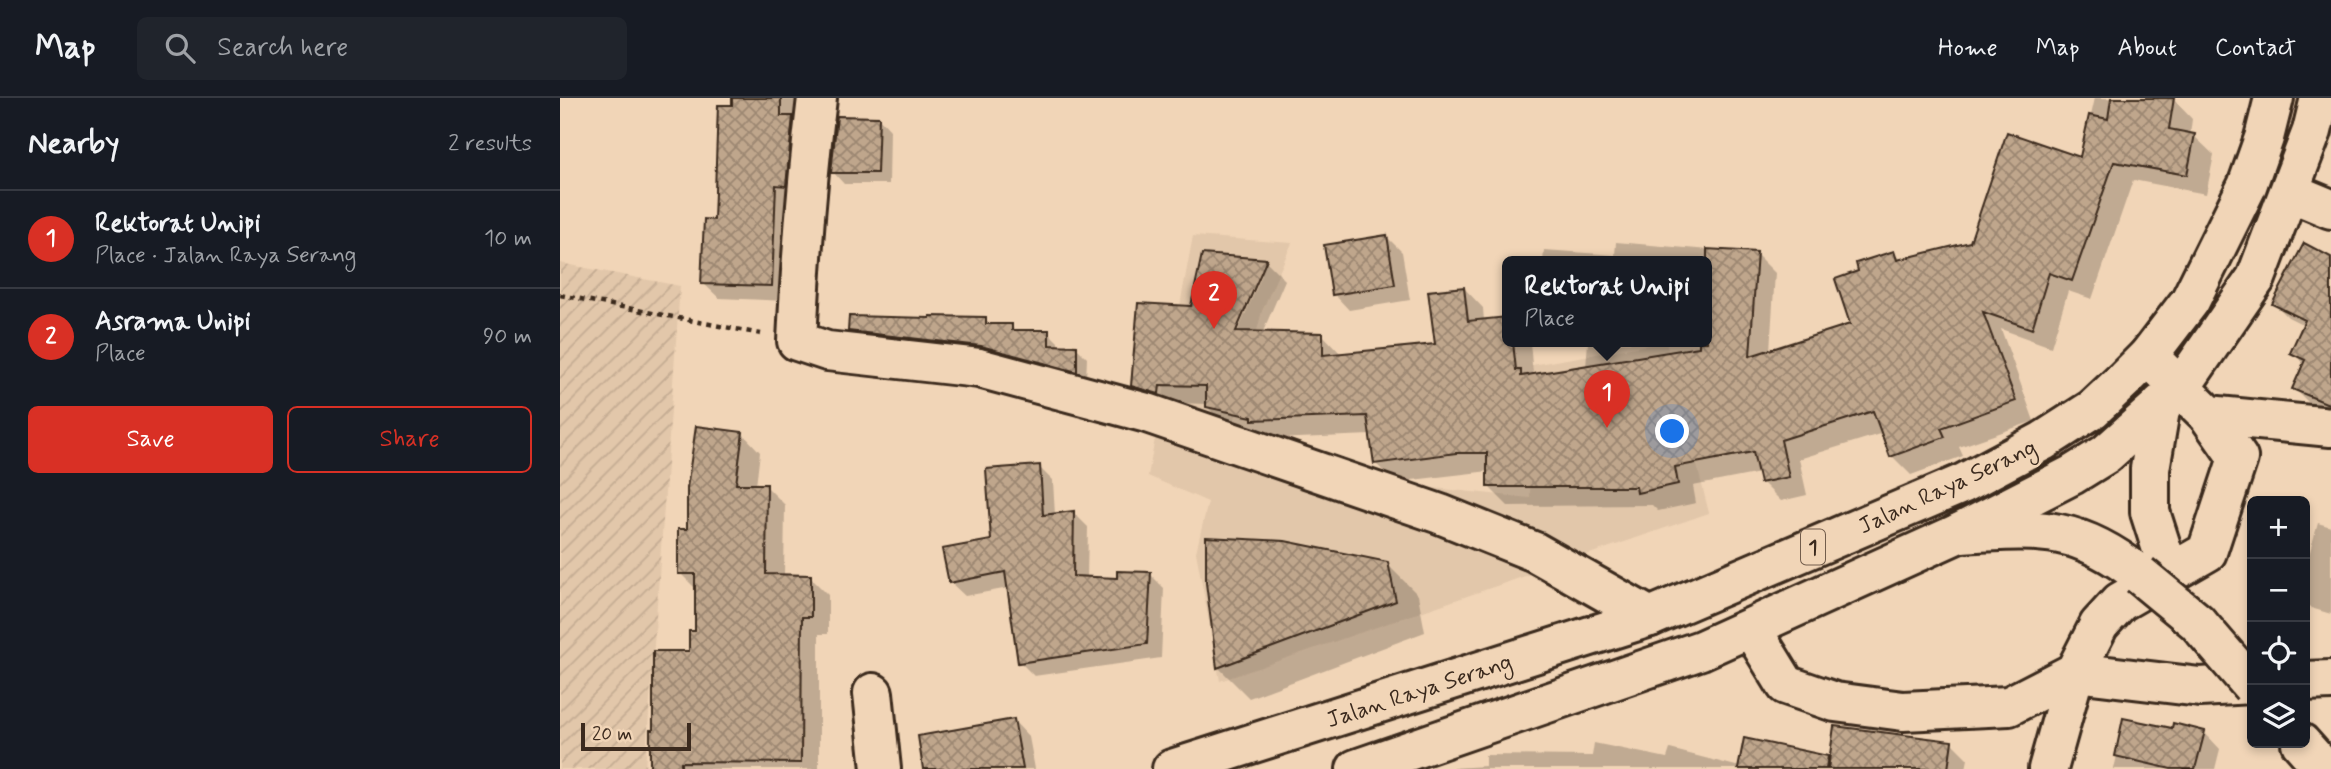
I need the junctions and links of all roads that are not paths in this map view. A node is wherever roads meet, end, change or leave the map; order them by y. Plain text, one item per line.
1 (817, 98) edge
2 (2274, 98) edge
3 (2320, 98) edge
4 (2290, 192) junction
5 (2331, 209) edge
6 (2148, 356) junction
7 (2171, 396) junction
8 (2208, 415) junction
9 (2331, 427) edge
10 (1959, 533) junction
11 (2152, 567) junction
12 (1650, 617) junction
13 (1751, 628) junction
14 (2075, 672) junction
15 (2247, 679) edge
16 (2331, 680) edge
17 (2310, 681) edge
18 (2247, 685) edge
19 (873, 693) dead end
20 (2305, 748) edge
21 (881, 769) edge
22 (1172, 769) edge
23 (1356, 769) edge
24 (2048, 769) edge
25 (2324, 769) edge

1 - 12 main road
2 - 6 main road, Jalan Raya Serang / 1
3 - 4 main road, Jalan Raya Serang / 1
4 - 5 main road
4 - 7 main road, Jalan Raya Serang / 1
6 - 7 main road
6 - 12 main road, Jalan Raya Serang / 1
7 - 8 main road
7 - 10 main road, Jalan Raya Serang / 1
7 - 11 main road
8 - 9 main road
8 - 14 main road
10 - 11 main road
10 - 13 main road, Jalan Raya Serang / 1
11 - 15 main road, bridge
12 - 22 main road, Jalan Raya Serang / 1
13 - 14 main road
13 - 23 main road, Jalan Raya Serang / 1
14 - 18 main road
14 - 24 main road
16 - 17 main road
19 - 21 main road
20 - 25 main road

